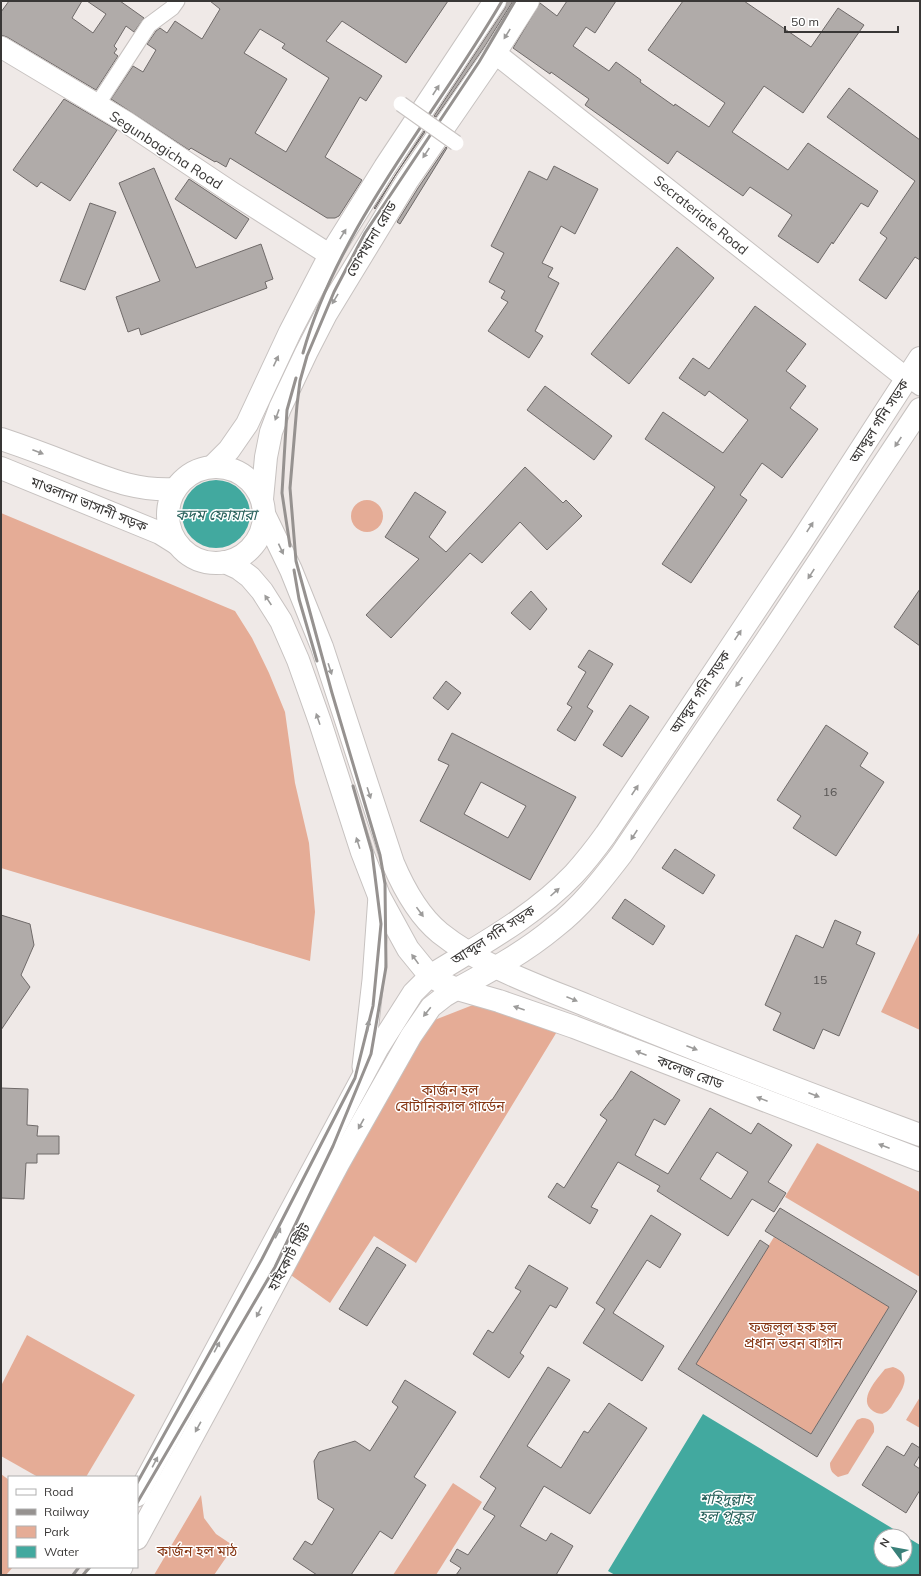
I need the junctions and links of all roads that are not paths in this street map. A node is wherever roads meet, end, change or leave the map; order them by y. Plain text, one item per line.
1 (177, 1) edge
2 (495, 1) edge
3 (528, 1) edge
4 (1, 48) edge
5 (495, 53) junction
6 (401, 104) dead end
7 (97, 105) junction
8 (456, 143) dead end
9 (385, 168) junction
10 (407, 181) junction
11 (330, 255) junction
12 (920, 358) edge
13 (913, 383) edge
14 (920, 409) edge
15 (1, 438) edge
16 (213, 466) junction
17 (1, 468) edge
18 (175, 488) junction
19 (263, 506) junction
20 (176, 543) junction
21 (224, 562) junction
22 (379, 896) junction
23 (468, 952) junction
24 (497, 967) junction
25 (430, 976) junction
26 (457, 988) junction
27 (361, 1079) junction
28 (920, 1135) edge
29 (920, 1160) edge
30 (138, 1494) edge
31 (138, 1537) edge

1 - 7 street
9 -> 2 main road, তোপখানা রোড
3 -> 5 main road, তোপখানা রোড
4 - 7 main road, Segunbagicha Road
5 -> 10 main road, তোপখানা রোড
5 - 13 main road, Secrateriate Road
6 - 8 street, bridge
7 - 11 main road, Segunbagicha Road
9 - 10 main road
11 -> 9 main road, তোপখানা রোড
10 -> 19 main road, তোপখানা রোড
16 -> 11 main road, তোপখানা রোড
12 - 13 main road, আব্দুল গনি সড়ক
23 -> 13 main road, আব্দুল গনি সড়ক
14 -> 24 main road, আব্দুল গনি সড়ক
15 -> 18 main road, মাওলানা ভাসানী সড়ক
16 - 18 main road
16 - 19 main road
17 - 20 main road, মাওলানা ভাসানী সড়ক
18 - 20 main road
19 - 21 main road
19 -> 23 main road, কলেজ রোড
20 - 21 main road
22 -> 21 main road
25 -> 22 main road
27 -> 22 main road
23 - 24 main road, কলেজ রোড
23 - 25 main road, আব্দুল গনি সড়ক
24 - 26 main road, আব্দুল গনি সড়ক
24 -> 28 main road, কলেজ রোড
25 - 26 main road, কলেজ রোড
25 - 27 main road, হাইকোর্ট স্ট্রিট
29 -> 26 main road, কলেজ রোড
26 -> 31 main road, হাইকোর্ট স্ট্রিট
30 -> 27 main road, হাইকোর্ট স্ট্রিট

